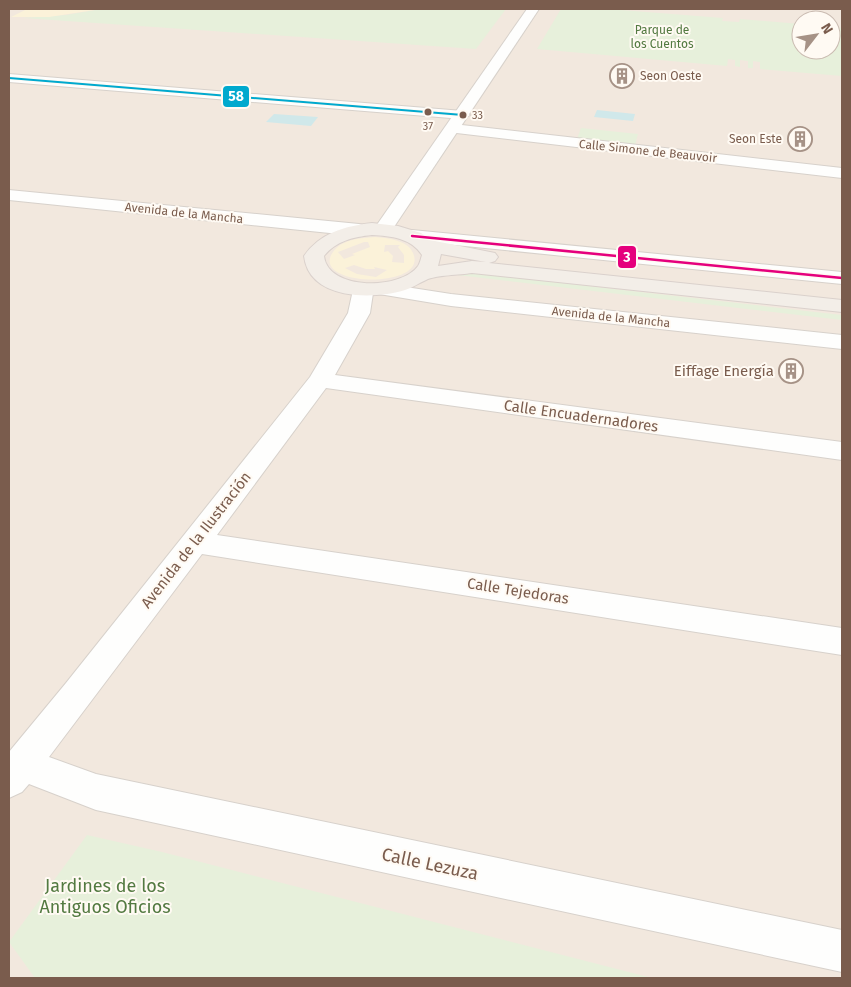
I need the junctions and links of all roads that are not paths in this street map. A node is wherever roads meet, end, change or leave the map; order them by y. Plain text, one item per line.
1 (533, 9) edge
2 (9, 78) edge
3 (463, 114) junction
4 (453, 130) junction
5 (842, 173) edge
6 (9, 195) edge
7 (359, 230) junction
8 (384, 230) junction
9 (420, 241) junction
10 (425, 274) junction
11 (842, 278) edge
12 (371, 289) junction
13 (842, 294) edge
14 (842, 306) edge
15 (842, 342) edge
16 (320, 380) junction
17 (842, 451) edge
18 (194, 542) junction
19 (842, 642) edge
20 (15, 772) edge
21 (842, 951) edge

1 - 3 street
2 - 3 street
3 - 4 street
4 - 5 street, Calle Simone de Beauvoir
4 - 8 street
6 - 7 street, Avenida de la Mancha
7 - 8 main road
7 - 12 main road
8 - 9 main road
9 - 10 main road
9 - 11 street
9 - 13 main road
10 - 12 main road
10 - 14 main road
12 - 15 street, Avenida de la Mancha
12 - 16 street, Avenida de la Ilustración
16 - 17 street, Calle Encuadernadores
16 - 18 street, Avenida de la Ilustración
18 - 19 street, Calle Tejedoras
18 - 20 street, Avenida de la Ilustración
20 - 21 street, Calle Lezuza

